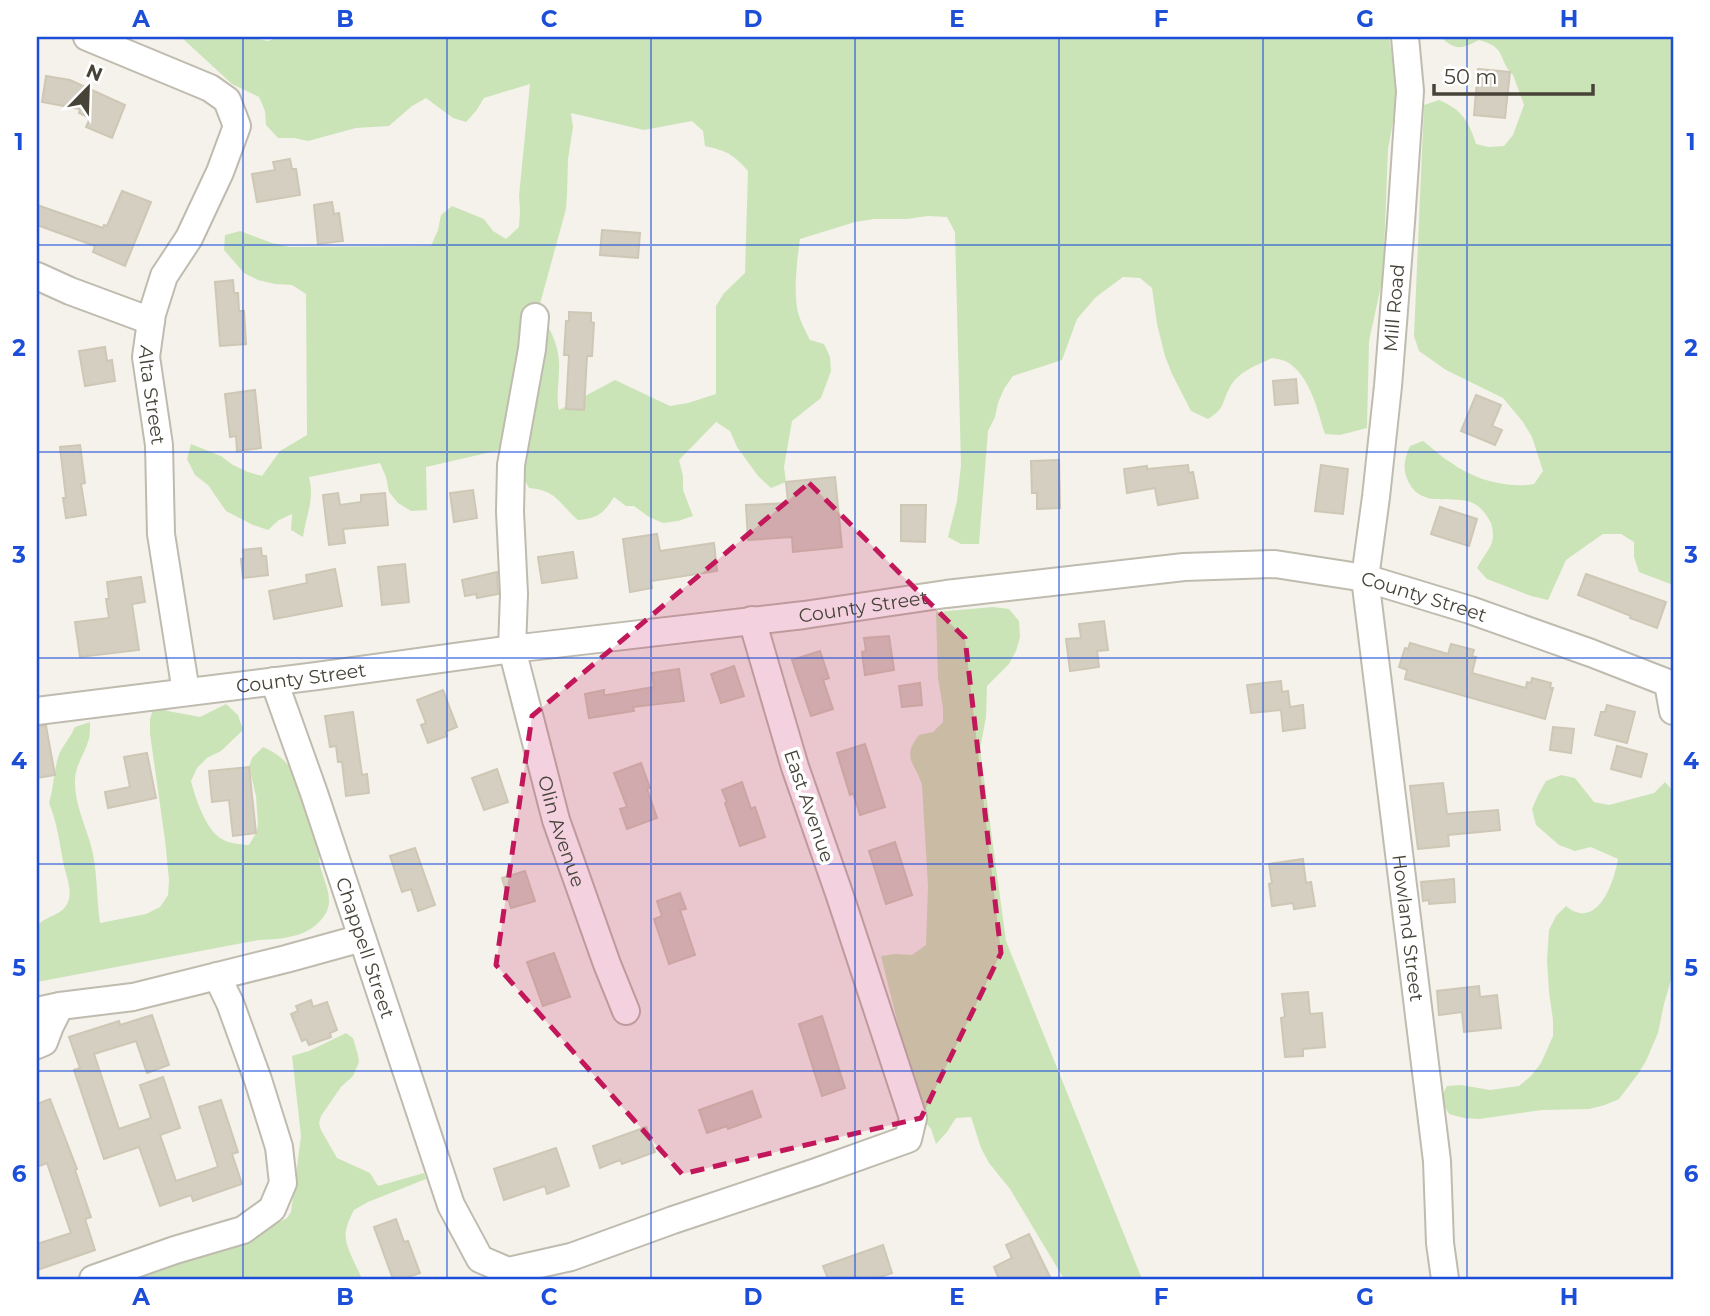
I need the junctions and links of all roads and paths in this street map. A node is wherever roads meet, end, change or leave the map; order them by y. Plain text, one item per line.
1 (88, 37) edge
2 (1405, 37) edge
3 (37, 276) edge
4 (536, 317) dead end
5 (151, 321) junction
6 (1365, 578) junction
7 (752, 621) junction
8 (512, 649) junction
9 (274, 681) junction
10 (1671, 684) edge
11 (186, 692) junction
12 (37, 711) edge
13 (1673, 711) edge
14 (362, 938) junction
15 (216, 976) junction
16 (48, 1009) edge
17 (626, 1011) dead end
18 (40, 1043) edge
19 (456, 1213) joint
20 (93, 1279) edge
21 (1445, 1279) edge

1 - 5 street, Alta Street
2 - 6 street, Mill Road
3 - 5 street
4 - 8 street, Olin Avenue
5 - 11 street, Alta Street
6 - 7 street, County Street
6 - 10 street, County Street
6 - 21 street, Howland Street
7 - 8 street, County Street
7 - 19 street, East Avenue
8 - 9 street, County Street
8 - 17 street, Olin Avenue
9 - 11 street, County Street
9 - 14 street, Chappell Street
10 - 13 street
11 - 12 street, County Street
14 - 15 street
14 - 19 street, Chappell Street
15 - 16 street
15 - 20 street
16 - 18 street

